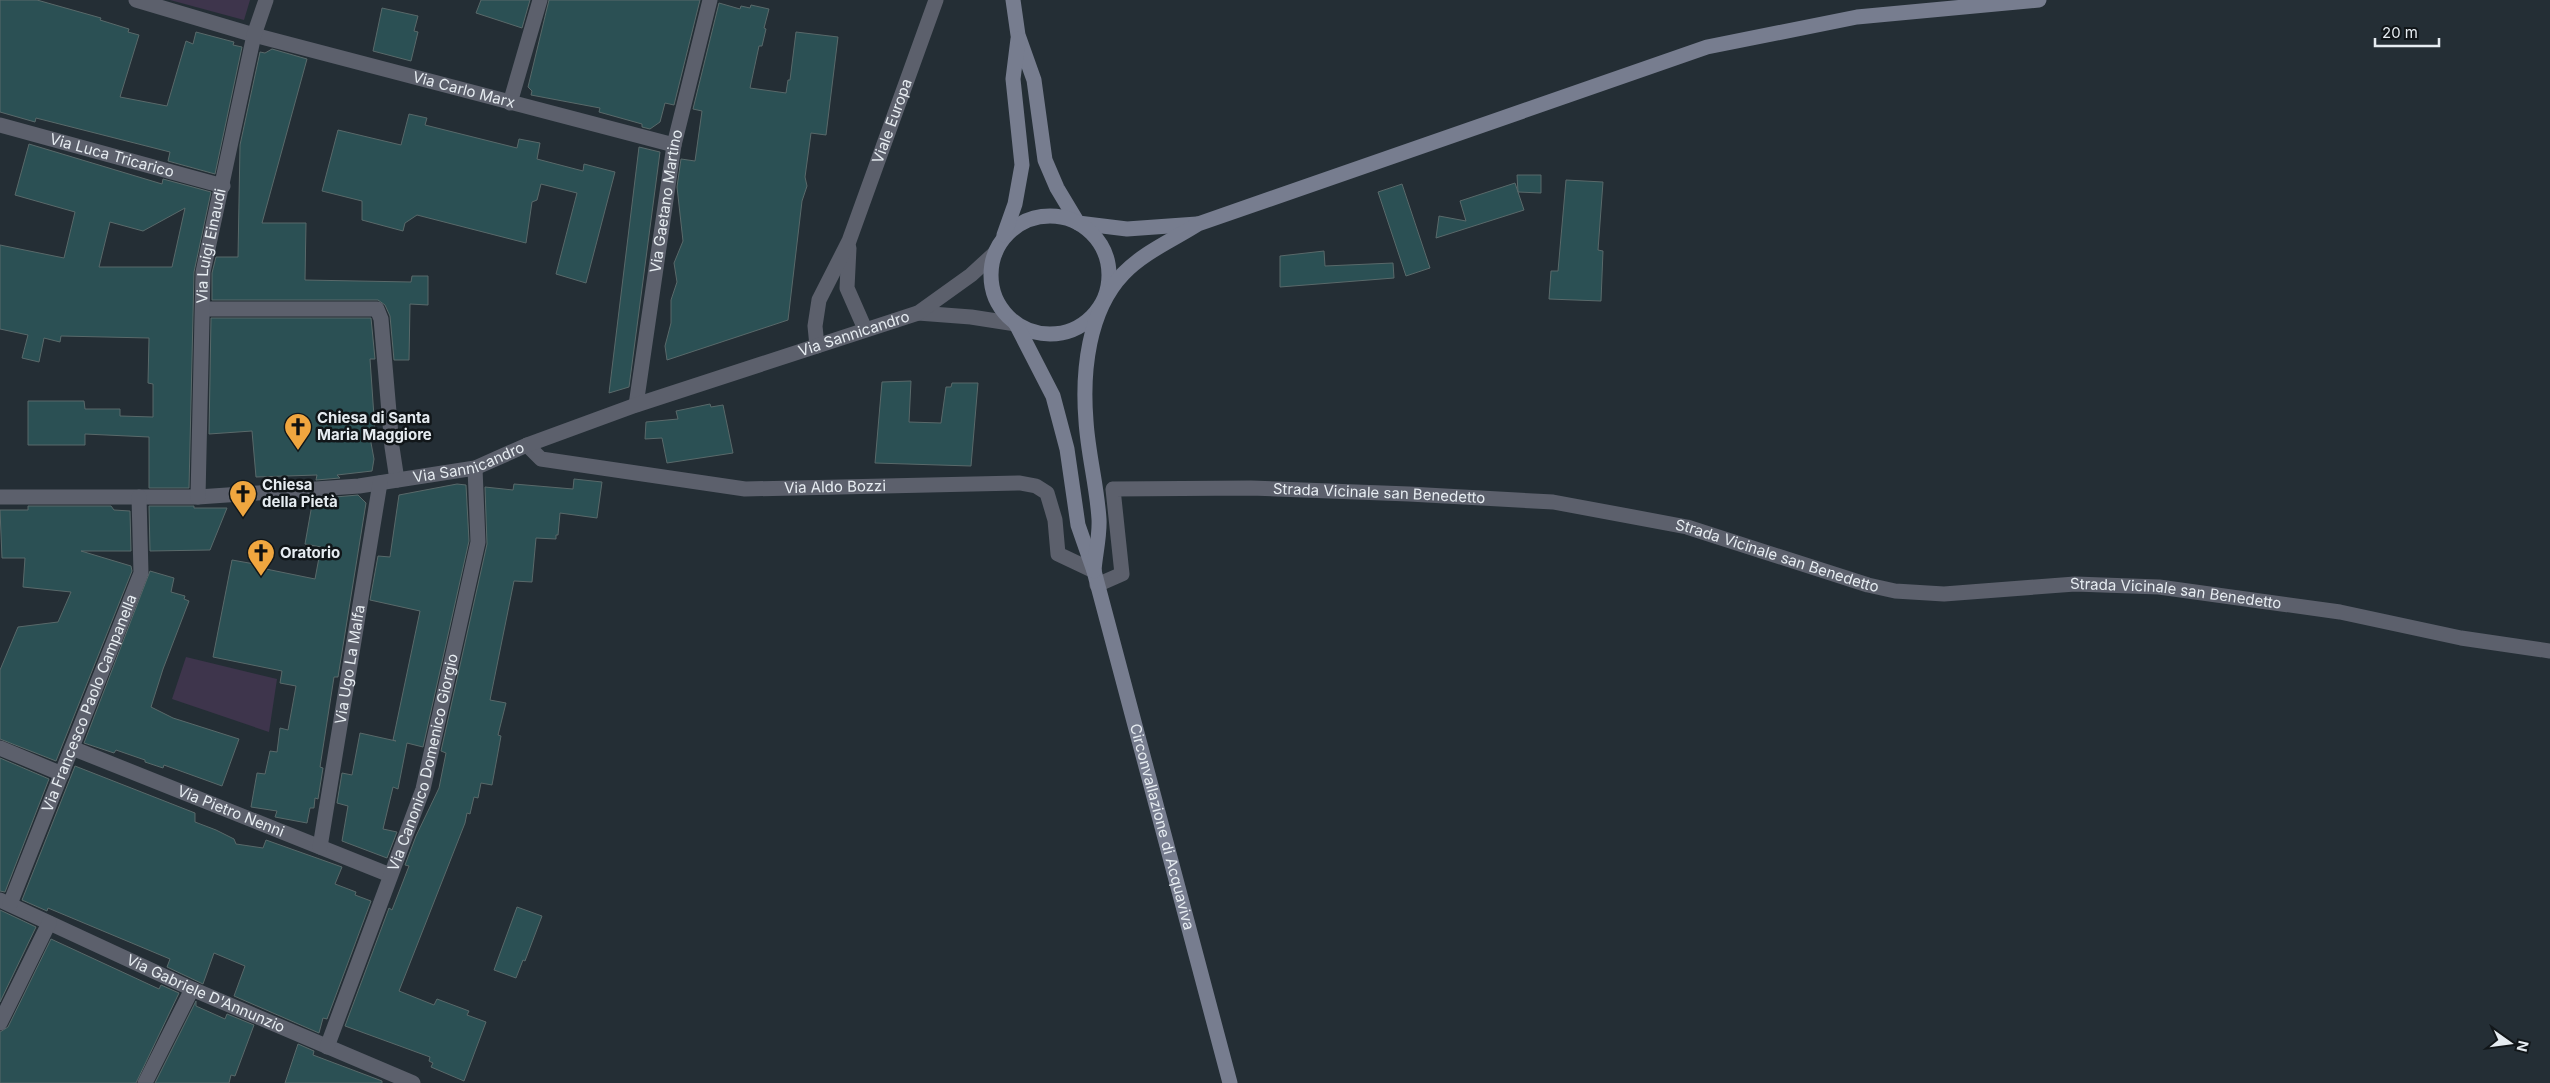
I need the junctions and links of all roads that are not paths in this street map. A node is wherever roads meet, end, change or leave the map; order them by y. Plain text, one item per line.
1 (136, 0) edge
2 (266, 0) edge
3 (540, 0) edge
4 (710, 0) edge
5 (936, 0) edge
6 (1013, 0) edge
7 (2039, 0) edge
8 (254, 35) junction
9 (1018, 35) junction
10 (510, 103) junction
11 (0, 125) edge
12 (674, 145) junction
13 (223, 186) junction
14 (1078, 223) junction
15 (1198, 224) junction
16 (849, 242) junction
17 (999, 246) junction
18 (1104, 298) junction
19 (203, 309) junction
20 (918, 314) junction
21 (1016, 324) junction
22 (866, 329) junction
23 (818, 346) junction
24 (636, 405) junction
25 (527, 445) junction
26 (475, 468) junction
27 (397, 480) junction
28 (380, 483) junction
29 (0, 496) edge
30 (139, 497) junction
31 (198, 497) junction
32 (1095, 578) junction
33 (2550, 651) edge
34 (0, 748) edge
35 (72, 748) junction
36 (62, 774) junction
37 (320, 847) junction
38 (390, 875) junction
39 (5, 902) edge
40 (49, 923) junction
41 (192, 989) junction
42 (0, 1023) edge
43 (327, 1047) junction
44 (389, 1078) edge
45 (145, 1083) edge
46 (413, 1083) edge
47 (1230, 1083) edge

1 - 8 street, Via Carlo Marx
2 - 8 street, Via Luigi Einaudi
3 - 10 street
4 - 12 street, Via Gaetano Martino
5 - 16 street, Viale Europa
6 - 9 main road
7 - 15 main road
8 - 10 street, Via Carlo Marx
8 - 13 street, Via Luigi Einaudi
9 - 14 main road
9 - 17 main road
10 - 12 street, Via Carlo Marx
11 - 13 street, Via Luca Tricarico
12 - 24 street, Via Gaetano Martino
13 - 19 street, Via Luigi Einaudi
14 - 15 main road
14 - 17 main road
14 - 18 main road
15 - 18 main road
16 - 22 street, Viale Europa
16 - 23 street, Viale Europa
17 - 20 street
17 - 21 main road
18 - 21 main road
18 - 32 main road
19 - 27 street
19 - 31 street, Via Luigi Einaudi
20 - 21 street
20 - 22 street, Via Sannicandro
21 - 32 main road, Circonvallazione di Acquaviva
22 - 23 street, Via Sannicandro
23 - 24 street, Via Sannicandro
24 - 25 street, Via Sannicandro
25 - 26 street, Via Sannicandro
25 - 32 street, Via Aldo Bozzi
26 - 27 street, Via Sannicandro
26 - 38 street, Via Canonico Domenico Giorgio
27 - 28 street, Via Sannicandro
28 - 31 street, Via Sannicandro
28 - 37 street, Via Ugo La Malfa
29 - 30 street, Via Sannicandro
30 - 31 street, Via Sannicandro
30 - 35 street, Via Francesco Paolo Campanella
32 - 33 street, Strada Vicinale san Benedetto
32 - 47 main road, Circonvallazione di Acquaviva
34 - 36 street
35 - 36 street, Via Francesco Paolo Campanella
35 - 37 street, Via Pietro Nenni
36 - 39 street, Via Francesco Paolo Campanella
37 - 38 street, Via Pietro Nenni
38 - 43 street, Via Canonico Domenico Giorgio
39 - 40 street, Via Gabriele D'Annunzio
40 - 41 street, Via Gabriele D'Annunzio
40 - 42 street
41 - 43 street, Via Gabriele D'Annunzio
41 - 45 street
43 - 44 street, Via Gabriele D'Annunzio
44 - 46 street, Via Gabriele D'Annunzio

